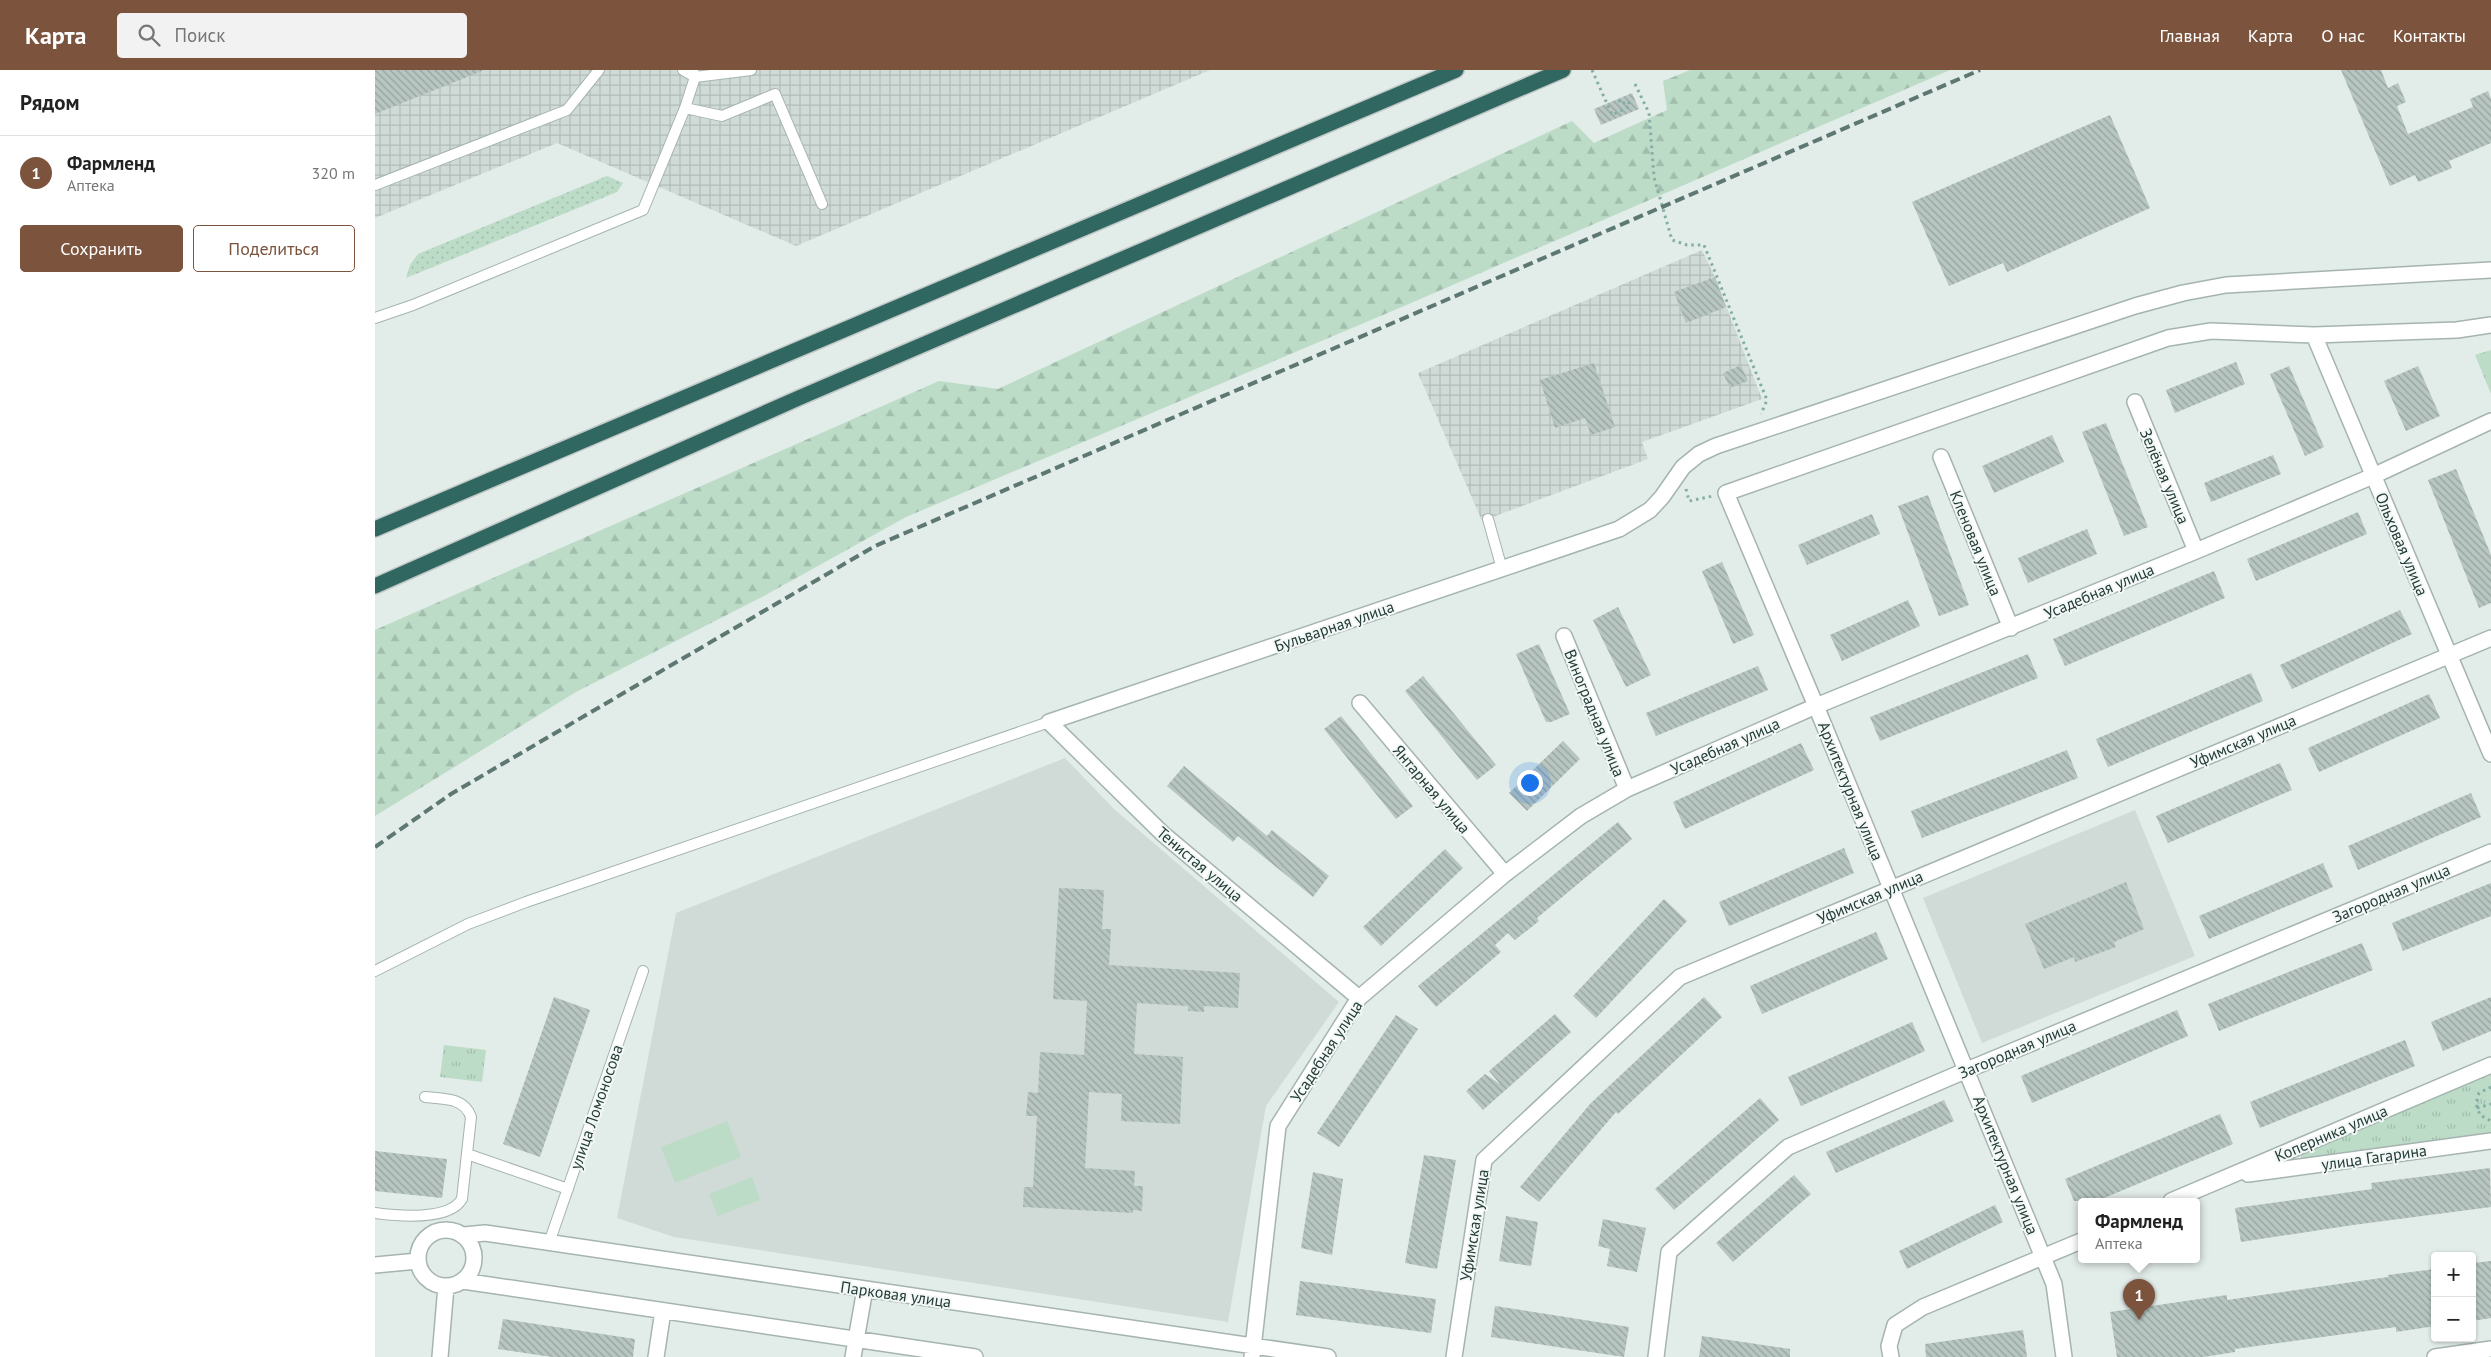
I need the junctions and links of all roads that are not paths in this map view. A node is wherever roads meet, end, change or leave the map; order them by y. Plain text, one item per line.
1 (599, 70) edge
2 (683, 70) edge
3 (751, 70) edge
4 (1455, 70) edge
5 (1563, 70) edge
6 (694, 73) edge
7 (685, 108) junction
8 (375, 185) edge
9 (822, 204) dead end
10 (2491, 270) edge
11 (375, 318) edge
12 (2491, 325) edge
13 (2313, 335) junction
14 (2135, 402) dead end
15 (2491, 421) edge
16 (1941, 457) dead end
17 (2373, 476) junction
18 (1488, 519) dead end
19 (375, 529) edge
20 (2196, 551) junction
21 (1502, 569) junction
22 (375, 586) edge
23 (2011, 628) junction
24 (1564, 636) dead end
25 (2491, 638) edge
26 (2450, 655) junction
27 (1360, 703) dead end
28 (1816, 706) junction
29 (1049, 722) junction
30 (2491, 754) edge
31 (1627, 789) junction
32 (2491, 852) edge
33 (1505, 874) junction
34 (1890, 889) junction
35 (375, 971) edge
36 (643, 971) dead end
37 (1359, 998) junction
38 (2491, 1065) edge
39 (1967, 1070) junction
40 (425, 1097) dead end
41 (2491, 1141) edge
42 (467, 1154) junction
43 (2227, 1177) junction
44 (568, 1189) junction
45 (2178, 1198) edge
46 (375, 1213) edge
47 (464, 1235) junction
48 (549, 1242) junction
49 (2078, 1242) edge
50 (2043, 1258) junction
51 (418, 1261) junction
52 (375, 1265) edge
53 (463, 1281) junction
54 (446, 1286) junction
55 (865, 1289) junction
56 (663, 1311) junction
57 (855, 1339) junction
58 (2491, 1349) edge
59 (1252, 1352) edge
60 (440, 1357) edge
61 (657, 1357) edge
62 (853, 1357) edge
63 (975, 1357) edge
64 (1328, 1357) edge
65 (1454, 1357) edge
66 (1656, 1357) edge
67 (1891, 1357) edge
68 (2064, 1357) edge
69 (2435, 1357) edge

1 - 8 lane
2 - 6 lane
3 - 6 lane
4 - 19 highway
5 - 22 highway
6 - 7 lane
7 - 9 lane
7 - 11 lane
10 - 21 street, Бульварная улица
12 - 13 street
13 - 17 street, Ольховая улица
13 - 28 street, Архитектурная улица
14 - 20 street, Зелёная улица
15 - 17 street, Усадебная улица
16 - 23 street, Кленовая улица
17 - 20 street, Усадебная улица
17 - 26 street, Ольховая улица
18 - 21 lane
20 - 23 street, Усадебная улица
21 - 29 street, Бульварная улица
23 - 28 street, Усадебная улица
24 - 31 street, Виноградная улица
25 - 26 street, Уфимская улица
26 - 30 street, Ольховая улица
26 - 34 street, Уфимская улица
27 - 33 street, Янтарная улица
28 - 31 street, Усадебная улица
28 - 34 street, Архитектурная улица
29 - 35 lane
29 - 37 street, Тенистая улица
31 - 33 street, Усадебная улица
32 - 39 street, Загородная улица
33 - 37 street, Усадебная улица
34 - 39 street, Архитектурная улица
34 - 65 street, Уфимская улица
36 - 44 lane, улица Ломоносова
37 - 59 street, Усадебная улица
38 - 43 street, Коперника улица
39 - 50 street, Архитектурная улица
39 - 66 street, Загородная улица
40 - 42 lane
41 - 43 street, улица Гагарина
42 - 44 lane
42 - 46 lane
43 - 45 street, Коперника улица
44 - 48 lane, улица Ломоносова
47 - 48 street, Парковая улица
47 - 51 street
47 - 53 street
48 - 55 street, Парковая улица
49 - 50 street
50 - 67 street
50 - 68 street, Архитектурная улица
51 - 52 street
51 - 54 street
53 - 54 street
53 - 56 street
54 - 60 street
55 - 57 street
55 - 59 street, Парковая улица
56 - 57 street
56 - 61 street
57 - 62 street
57 - 63 street
58 - 69 street
59 - 64 street, Парковая улица

